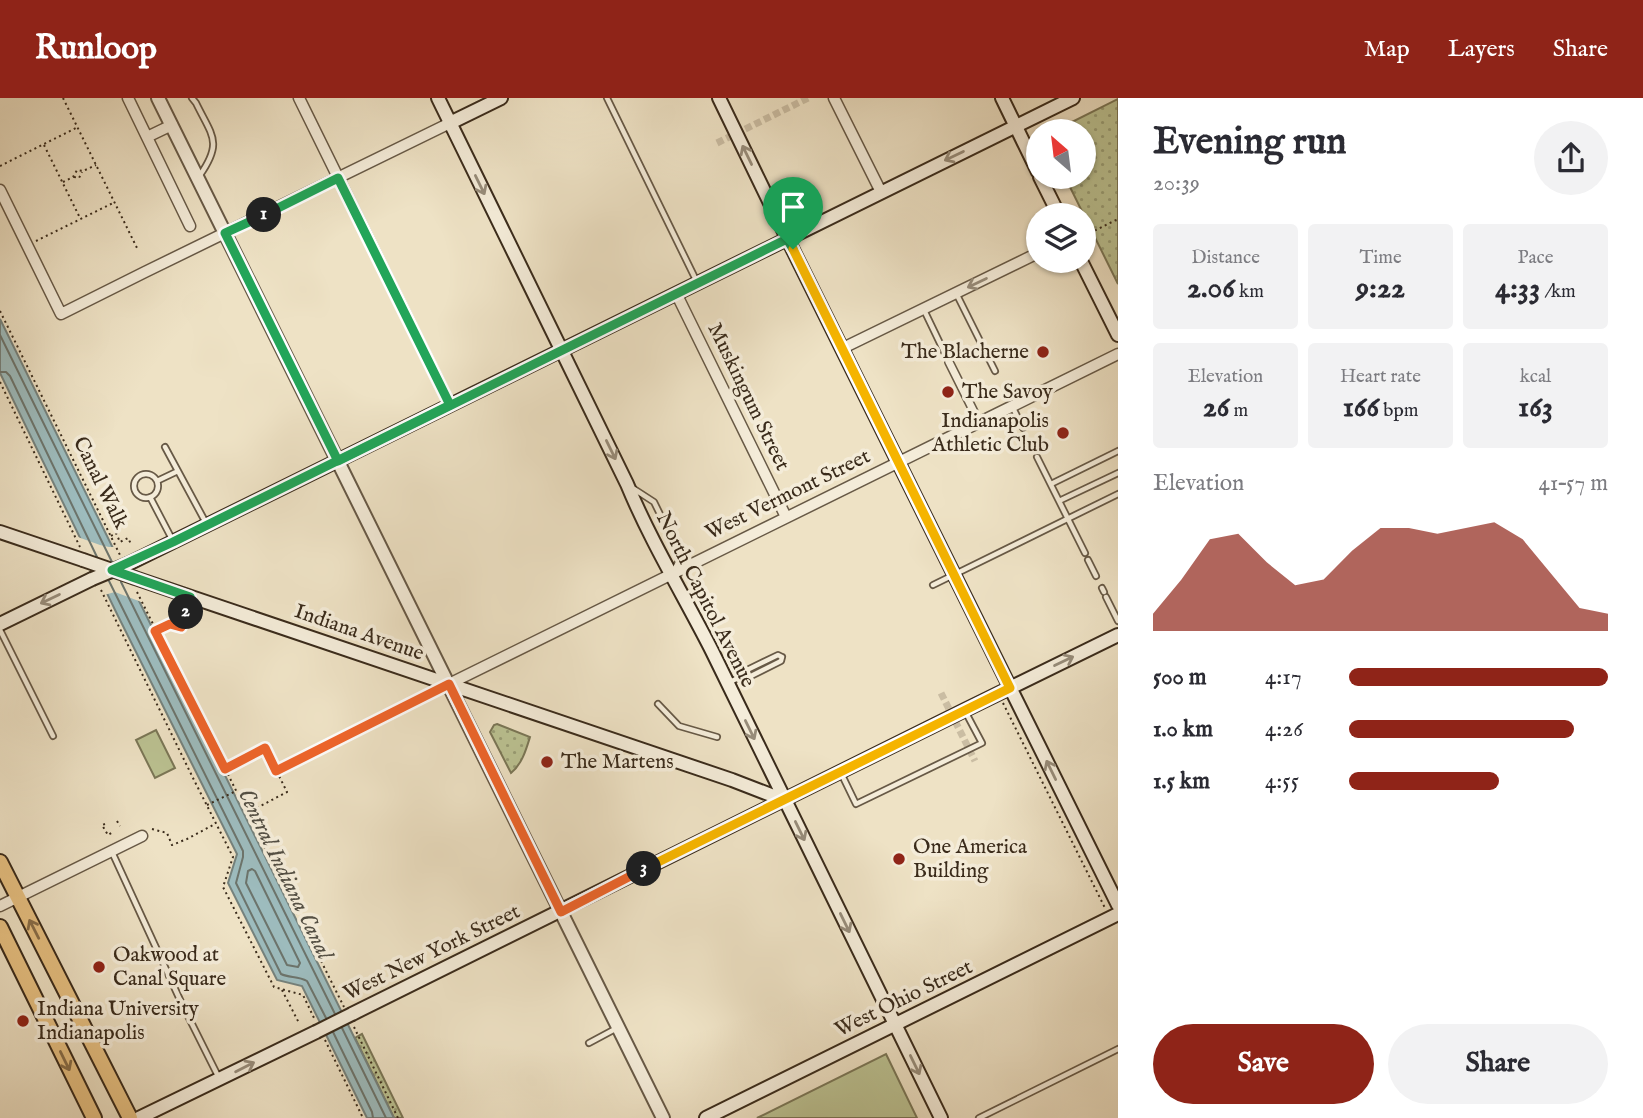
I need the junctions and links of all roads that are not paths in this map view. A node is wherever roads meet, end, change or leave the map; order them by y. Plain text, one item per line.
1 (128, 98) edge
2 (158, 98) edge
3 (192, 98) edge
4 (299, 98) edge
5 (438, 98) edge
6 (501, 98) edge
7 (607, 98) edge
8 (719, 98) edge
9 (834, 98) edge
10 (1002, 98) edge
11 (1073, 98) edge
12 (450, 123) junction
13 (172, 125) junction
14 (1016, 126) junction
15 (147, 137) junction
16 (1026, 147) edge
17 (198, 178) junction
18 (338, 178) junction
19 (0, 190) edge
20 (881, 192) junction
21 (190, 226) dead end
22 (225, 233) junction
23 (787, 239) junction
24 (1026, 259) edge
25 (1087, 273) edge
26 (697, 283) junction
27 (676, 293) junction
28 (956, 293) junction
29 (923, 309) junction
30 (1118, 335) edge
31 (843, 348) junction
32 (562, 349) junction
33 (1118, 354) edge
34 (949, 362) joint
35 (995, 371) dead end
36 (450, 405) junction
37 (1012, 406) junction
38 (974, 412) dead end
39 (1023, 428) dead end
40 (165, 447) dead end
41 (1118, 451) edge
42 (1037, 457) dead end
43 (338, 461) junction
44 (898, 462) junction
45 (178, 471) junction
46 (1118, 473) edge
47 (157, 481) junction
48 (627, 484) junction
49 (1051, 484) junction
50 (1118, 494) edge
51 (150, 498) junction
52 (1059, 501) junction
53 (786, 517) junction
54 (1068, 518) junction
55 (207, 526) junction
56 (0, 532) edge
57 (173, 542) junction
58 (1085, 553) dead end
59 (1088, 560) dead end
60 (112, 570) junction
61 (671, 575) junction
62 (954, 575) junction
63 (1096, 576) dead end
64 (933, 585) dead end
65 (1104, 592) dead end
66 (1118, 621) edge
67 (0, 624) edge
68 (0, 630) edge
69 (1118, 635) edge
70 (746, 674) junction
71 (727, 683) junction
72 (449, 684) junction
73 (1010, 688) junction
74 (658, 704) dead end
75 (964, 710) junction
76 (363, 727) road end
77 (53, 736) dead end
78 (717, 737) dead end
79 (841, 772) junction
80 (784, 800) junction
81 (142, 836) dead end
82 (111, 851) junction
83 (0, 862) edge
84 (18, 897) junction
85 (1118, 905) edge
86 (0, 906) edge
87 (561, 912) junction
88 (1118, 914) edge
89 (0, 927) edge
90 (895, 1025) junction
91 (618, 1028) junction
92 (589, 1043) dead end
93 (1118, 1049) edge
94 (219, 1080) junction
95 (94, 1118) edge
96 (130, 1118) edge
97 (139, 1118) edge
98 (663, 1118) edge
99 (706, 1118) edge
100 (941, 1118) edge
101 (979, 1118) edge

1 - 15 street
2 - 13 main road
3 - 17 lane
4 - 18 street
5 - 12 main road, North Capitol Avenue
6 - 12 main road
7 - 26 lane
23 -> 8 main road
9 - 20 street
10 - 14 main road
11 - 14 main road
12 - 18 street
12 -> 32 main road, North Capitol Avenue
13 - 15 street
13 - 17 main road
14 - 16 main road
14 -> 20 main road
15 - 21 street
17 - 22 main road
18 - 22 street
18 - 36 street
19 - 22 street
20 - 23 main road
22 - 43 main road
23 - 26 main road
23 - 31 main road
24 -> 28 street
25 - 30 main road
26 - 27 main road
27 - 32 main road
27 - 53 street, Muskingum Street
28 - 29 street
28 - 35 lane
29 - 31 street
29 - 34 lane
31 - 44 main road
32 - 36 main road
32 -> 48 main road, North Capitol Avenue
33 - 37 street, West Vermont Street
34 - 38 street
36 - 43 main road
37 - 39 lane
37 - 44 street, West Vermont Street
40 - 45 lane
41 - 49 lane
42 - 49 lane
43 - 55 main road
43 - 72 main road
44 - 53 street, West Vermont Street
44 - 62 main road
45 - 47 lane
45 - 55 lane
46 - 52 lane
47 - 51 lane
47 - 51 lane
48 - 61 main road, North Capitol Avenue
48 - 61 lane
49 - 52 lane
50 - 54 lane
51 - 57 lane
52 - 54 lane
53 - 61 street, West Vermont Street
54 - 58 lane
54 - 62 lane
55 - 57 main road
56 - 60 main road, Indiana Avenue, bridge
57 - 60 main road, bridge
59 - 63 lane
60 -> 67 main road, bridge
60 - 72 main road, Indiana Avenue, bridge
61 - 71 main road, North Capitol Avenue
61 - 72 street, West Vermont Street
62 - 64 lane
62 - 73 main road
65 - 66 lane
68 - 77 lane
73 -> 69 main road, West New York Street
70 - 70 lane
70 - 71 lane
71 -> 80 main road, North Capitol Avenue
72 - 76 street, West Vermont Street
72 - 80 main road, Indiana Avenue
72 - 87 main road
73 - 75 main road, West New York Street
85 -> 73 main road
74 - 78 lane
75 - 79 main road, West New York Street
75 - 79 lane
79 - 80 main road, West New York Street
80 - 87 main road, West New York Street
80 -> 90 main road, North Capitol Avenue
81 - 82 street
82 - 84 street
82 - 94 lane
83 - 84 main road
84 - 86 street
96 -> 84 main road
87 - 91 main road
94 -> 87 main road, West New York Street, bridge
88 - 90 main road, West Ohio Street
89 -> 95 main road
90 - 99 main road, West Ohio Street
90 -> 100 main road, North Capitol Avenue
91 - 92 lane
91 - 98 main road
93 - 101 lane
94 - 97 main road, West New York Street

